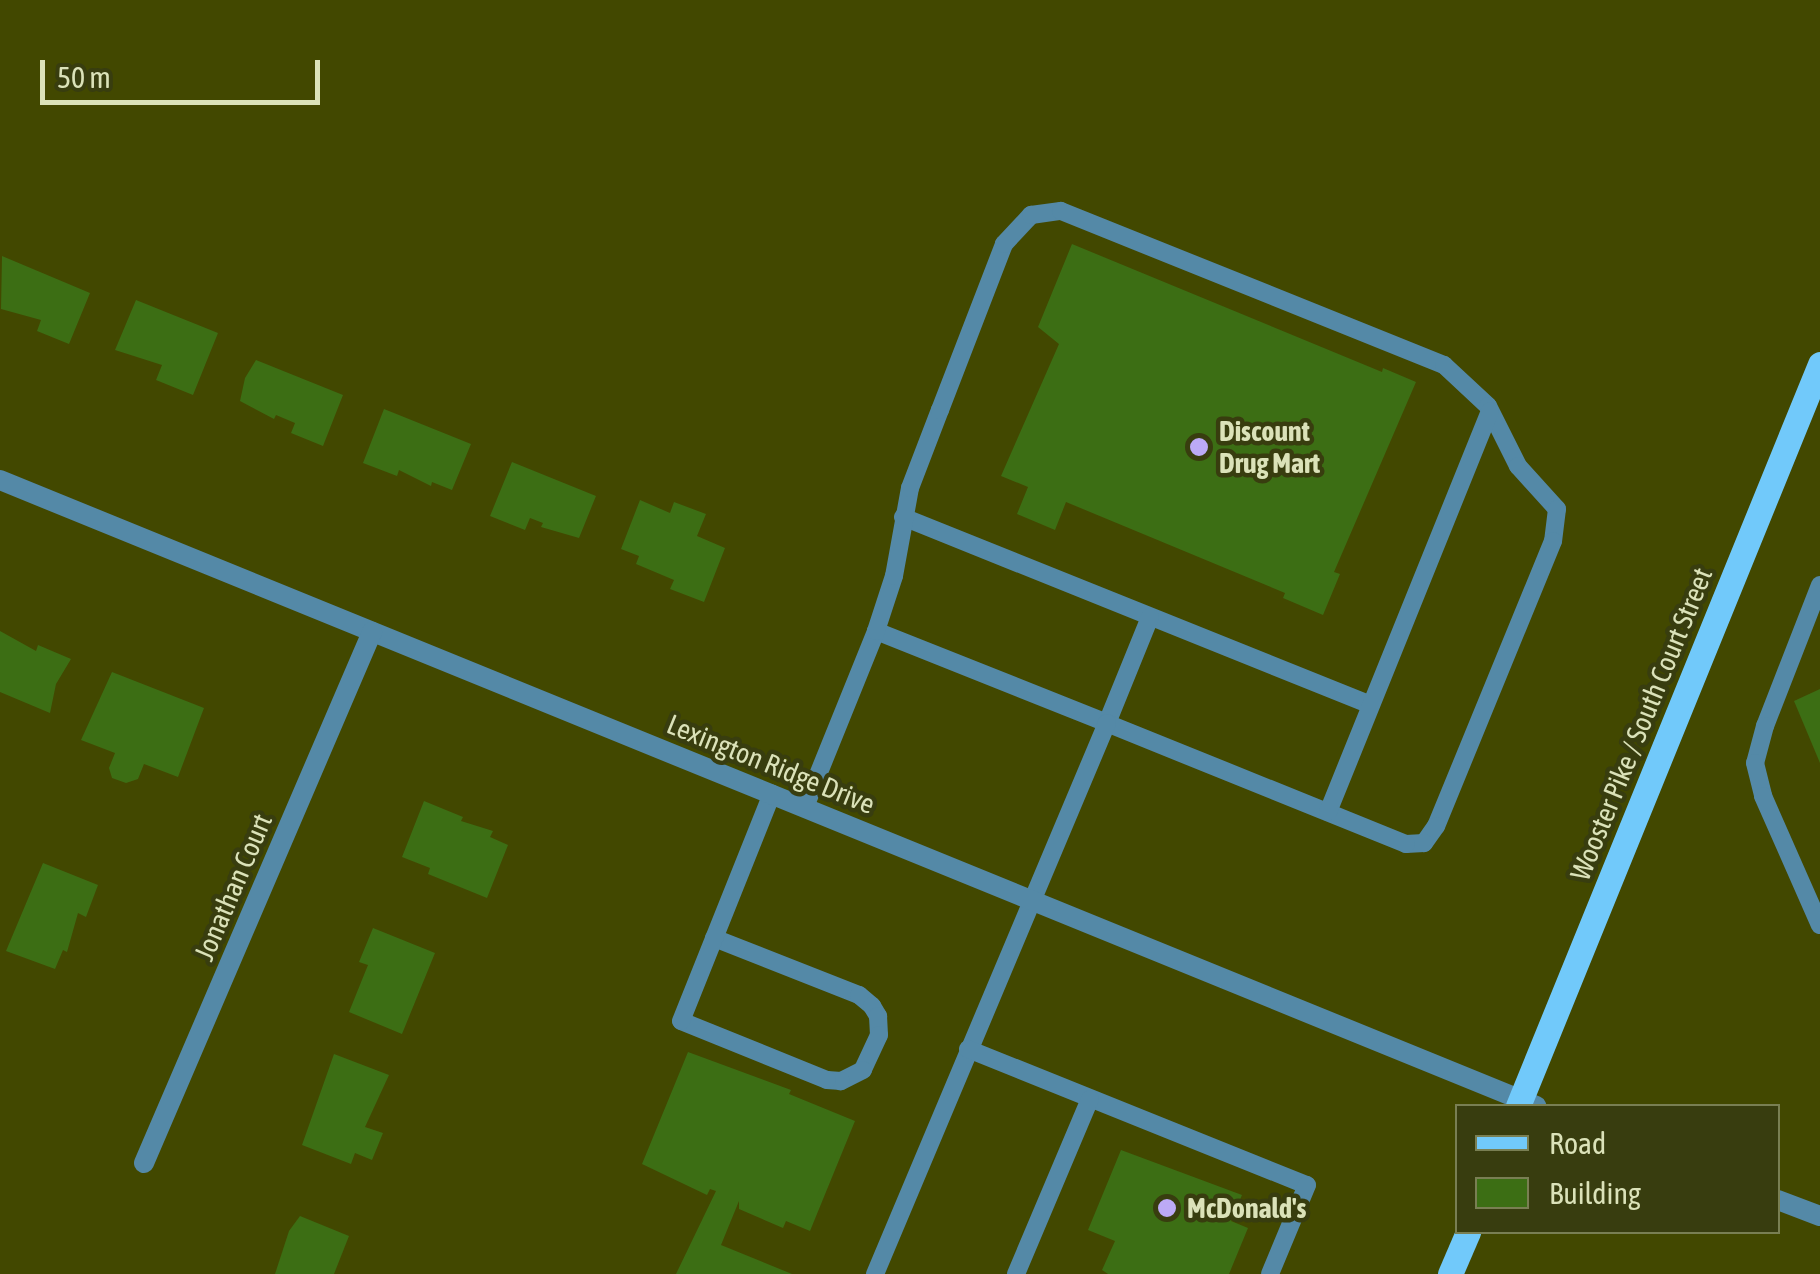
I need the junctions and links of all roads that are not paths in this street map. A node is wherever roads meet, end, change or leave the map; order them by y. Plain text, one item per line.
1 (1820, 364) edge
2 (1490, 412) junction
3 (0, 480) edge
4 (903, 517) junction
5 (1820, 586) edge
6 (1150, 617) junction
7 (372, 632) junction
8 (876, 632) junction
9 (1371, 705) junction
10 (1107, 723) junction
11 (772, 794) junction
12 (805, 807) junction
13 (1328, 812) junction
14 (1032, 900) junction
15 (1820, 925) edge
16 (714, 938) junction
17 (968, 1049) junction
18 (1090, 1098) junction
19 (1525, 1104) edge
20 (144, 1163) dead end
21 (1780, 1201) edge
22 (1820, 1216) edge
23 (1467, 1234) edge
24 (875, 1274) edge
25 (1016, 1274) edge
26 (1270, 1274) edge
27 (1450, 1274) edge

1 - 19 main road, Wooster Pike / South Court Street
2 - 4 lane
2 - 9 lane
2 - 13 lane
3 - 7 street, Lexington Ridge Drive
4 - 6 lane
4 - 8 lane
5 - 15 lane
6 - 9 lane
6 - 10 lane
7 - 11 street, Lexington Ridge Drive
7 - 20 street, Jonathan Court
8 - 10 lane
8 - 12 lane
9 - 13 lane
10 - 13 lane
10 - 14 lane
11 - 12 street, Lexington Ridge Drive
11 - 16 lane
12 - 14 street, Lexington Ridge Drive
14 - 17 lane
14 - 19 street, Lexington Ridge Drive
16 - 16 lane
17 - 18 lane
17 - 24 lane
18 - 25 lane
18 - 26 lane
21 - 22 street
23 - 27 main road

